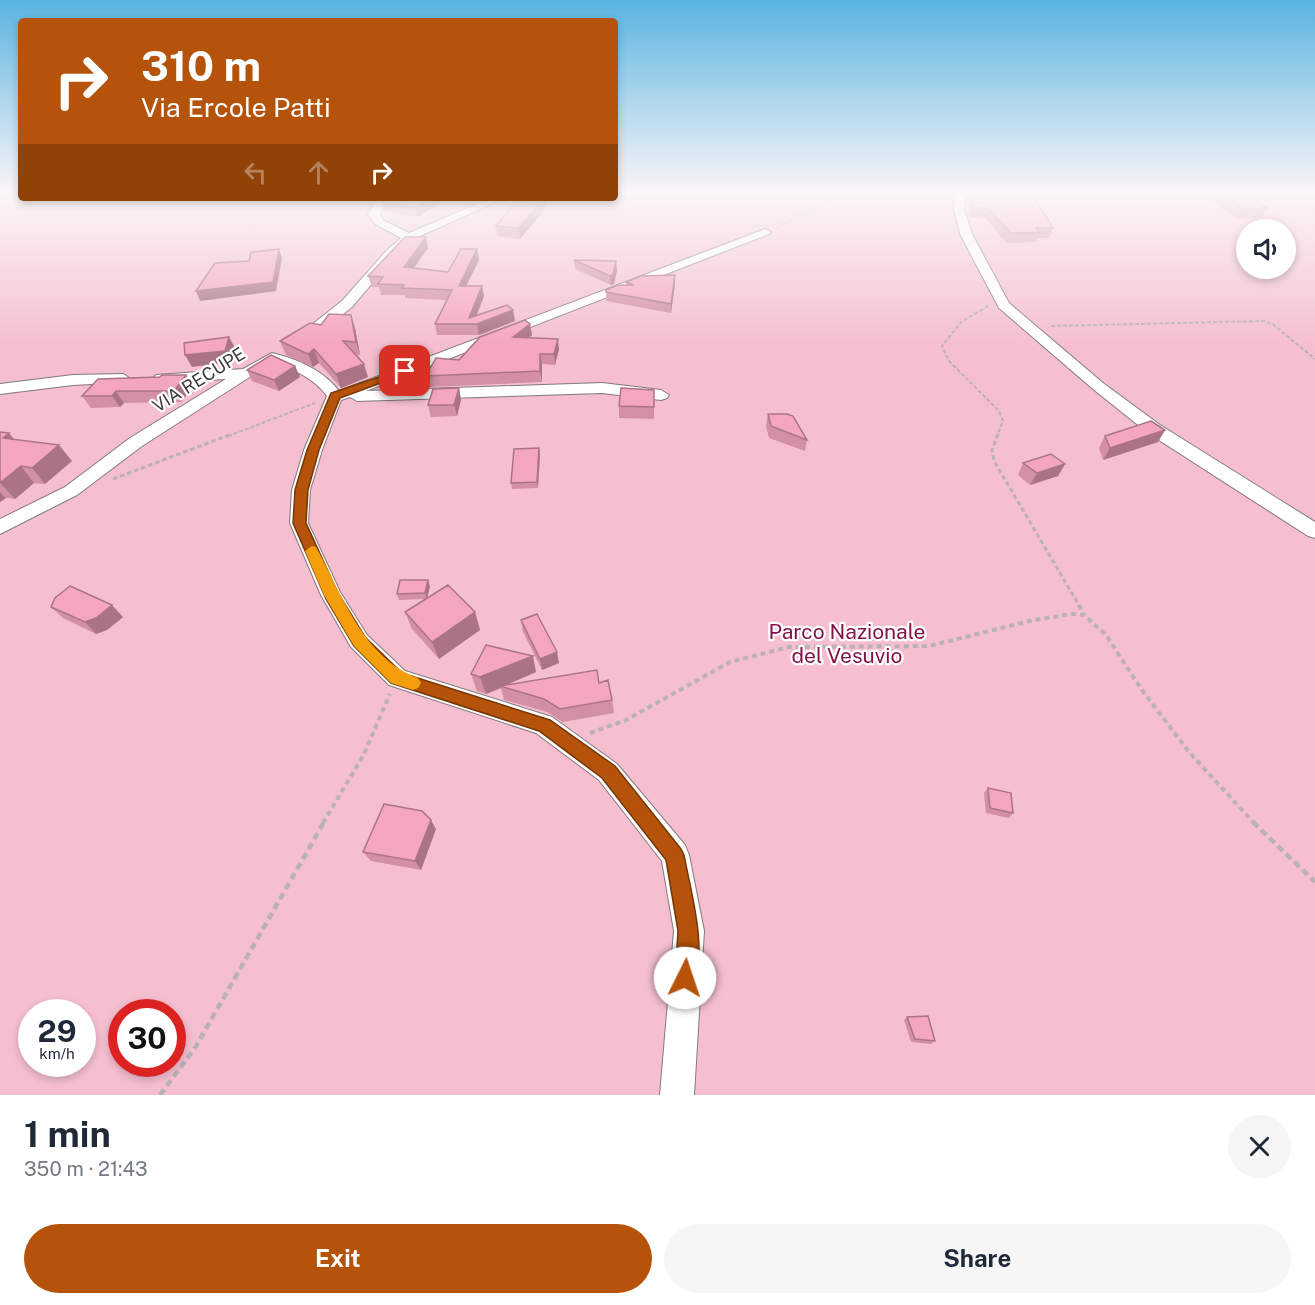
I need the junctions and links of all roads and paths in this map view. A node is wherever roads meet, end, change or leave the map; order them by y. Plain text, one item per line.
1 (402, 243) edge
2 (736, 243) edge
3 (972, 243) edge
4 (1000, 300) junction
5 (1028, 326) junction
6 (306, 335) edge
7 (1315, 359) edge
8 (248, 373) junction
9 (0, 389) edge
10 (338, 395) junction
11 (661, 395) dead end
12 (112, 480) dead end
13 (0, 527) edge
14 (1315, 531) edge
15 (1084, 615) junction
16 (397, 678) junction
17 (561, 738) junction
18 (1315, 882) edge
19 (160, 1095) edge
20 (677, 1095) edge

1 - 6 street
2 - 10 street
3 - 4 street
4 - 5 street
4 - 15 path
5 - 7 path
5 - 14 street
8 - 9 street
8 - 10 street, VIA RECUPE
8 - 13 street, VIA RECUPE
10 - 11 street
10 - 12 path
10 - 16 street
15 - 17 path
15 - 18 path
16 - 17 street
16 - 19 path
17 - 20 street

